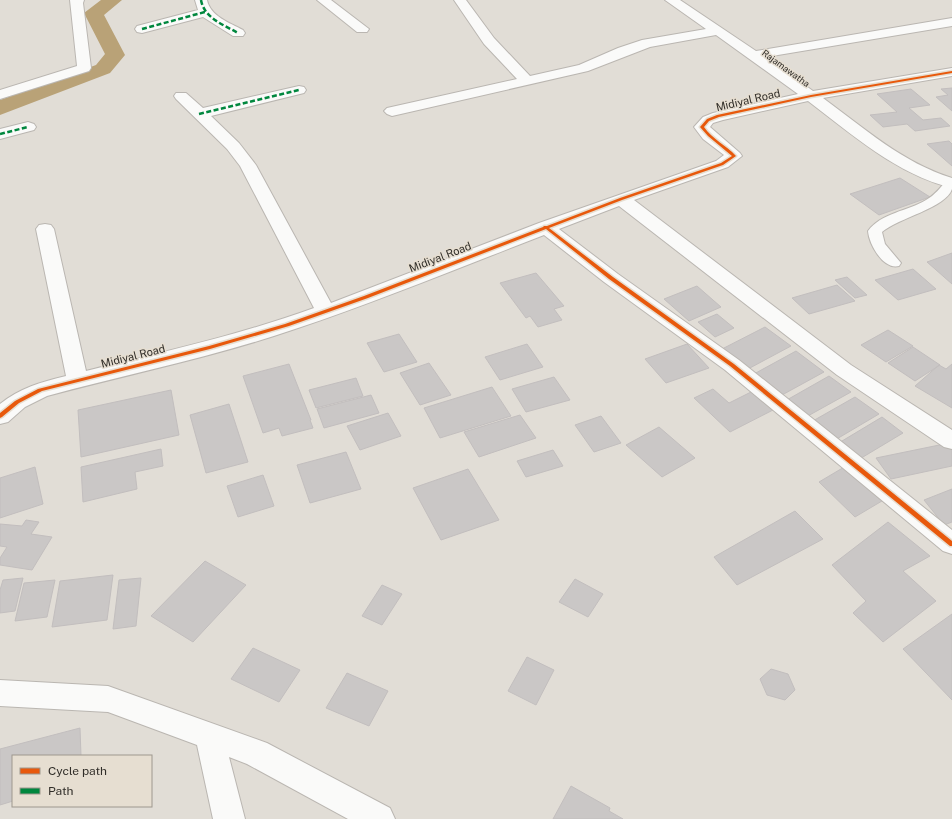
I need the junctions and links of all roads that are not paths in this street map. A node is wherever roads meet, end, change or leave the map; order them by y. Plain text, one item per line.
1 (78, 0) edge
2 (323, 0) edge
3 (460, 0) edge
4 (672, 0) edge
5 (203, 6) edge
6 (952, 22) edge
7 (142, 29) dead end
8 (362, 29) dead end
9 (720, 30) junction
10 (238, 33) dead end
11 (755, 55) junction
12 (952, 72) edge
13 (526, 80) junction
14 (299, 90) dead end
15 (0, 95) edge
16 (181, 96) dead end
17 (811, 96) junction
18 (392, 111) dead end
19 (199, 114) junction
20 (28, 127) dead end
21 (0, 134) edge
22 (951, 183) edge
23 (621, 198) junction
24 (546, 227) junction
25 (45, 229) dead end
26 (894, 263) dead end
27 (326, 312) junction
28 (77, 380) junction
29 (0, 416) edge
30 (952, 441) edge
31 (952, 544) edge
32 (0, 693) edge
33 (209, 735) junction
34 (229, 819) edge
35 (378, 819) edge

1 - 15 street
2 - 8 street
3 - 13 street
4 - 9 street, Rajamawatha
5 - 7 street
5 - 10 street
6 - 11 street
9 - 11 street, Rajamawatha
9 - 13 street
11 - 17 street, Rajamawatha
12 - 17 street
13 - 18 street
14 - 19 street
16 - 19 street
17 - 22 street, Rajamawatha
17 - 23 street, Midiyal Road
19 - 27 street
20 - 21 street
22 - 26 lane
23 - 24 street, Midiyal Road
23 - 30 street
24 - 27 street, Midiyal Road
24 - 31 street
25 - 28 street
27 - 28 street, Midiyal Road
28 - 29 street, Midiyal Road
32 - 33 street
33 - 34 street
33 - 35 street

